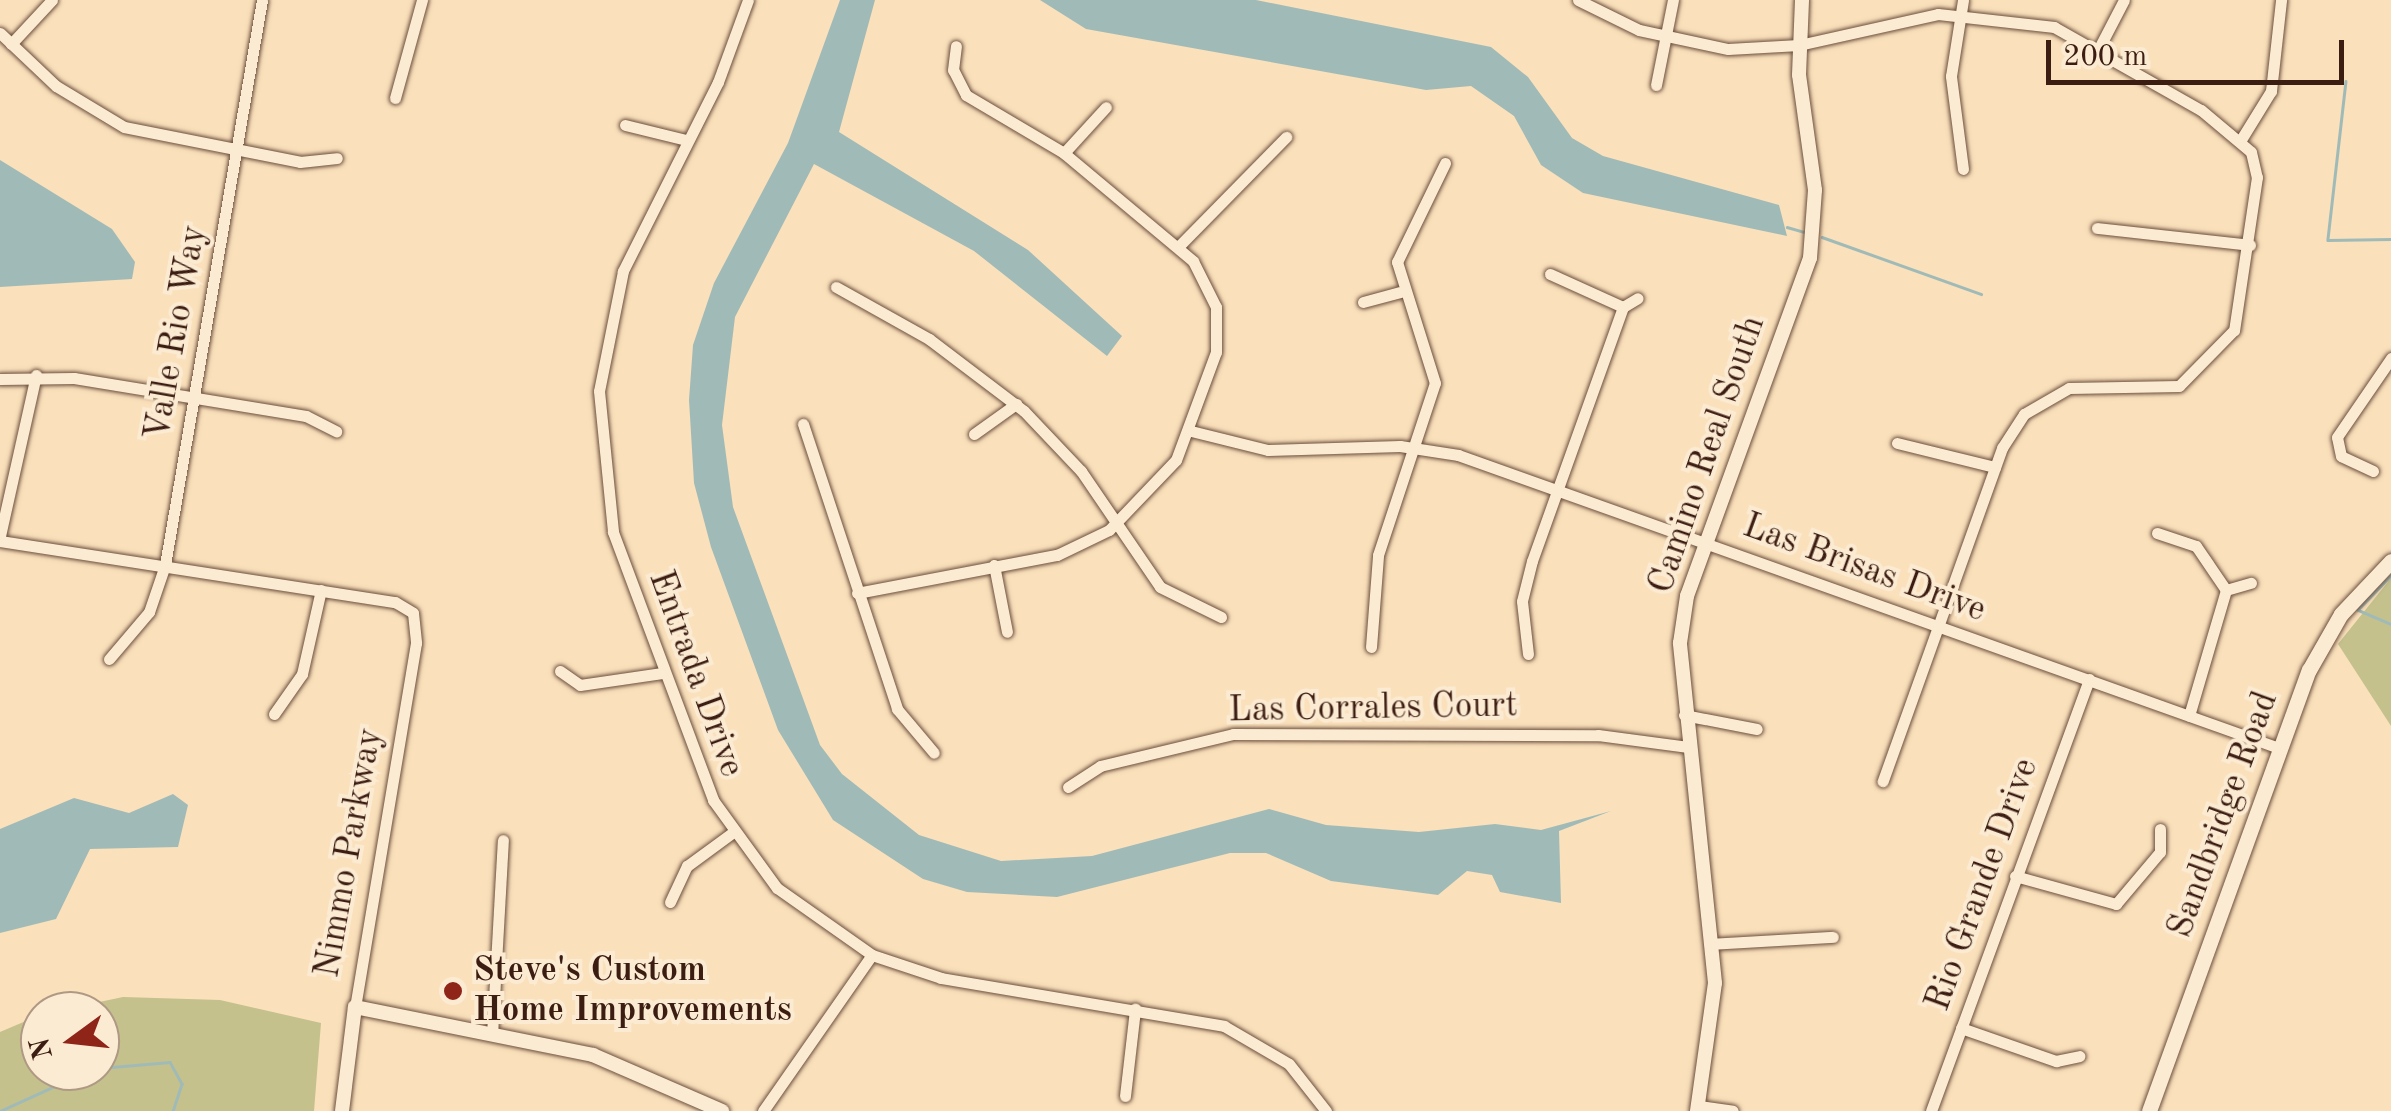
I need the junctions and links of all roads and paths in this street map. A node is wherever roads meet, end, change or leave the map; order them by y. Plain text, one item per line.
1 (52, 0) edge
2 (262, 0) edge
3 (422, 0) edge
4 (748, 0) edge
5 (1578, 0) edge
6 (1673, 0) edge
7 (1802, 0) edge
8 (2124, 0) edge
9 (2281, 0) edge
10 (1962, 6) edge
11 (0, 34) edge
12 (1666, 39) junction
13 (11, 44) junction
14 (1798, 45) junction
15 (956, 46) dead end
16 (2098, 50) junction
17 (1656, 85) dead end
18 (395, 98) dead end
19 (1106, 106) dead end
20 (625, 125) dead end
21 (1286, 138) dead end
22 (2242, 138) junction
23 (686, 140) junction
24 (236, 152) junction
25 (1064, 153) junction
26 (337, 158) dead end
27 (1444, 163) dead end
28 (1963, 169) dead end
29 (2097, 228) dead end
30 (2250, 245) junction
31 (1179, 246) junction
32 (1550, 274) dead end
33 (836, 287) dead end
34 (1400, 292) junction
35 (1638, 298) dead end
36 (1364, 302) dead end
37 (1623, 308) junction
38 (2391, 358) edge
39 (36, 375) junction
40 (0, 379) edge
41 (194, 397) junction
42 (1016, 404) junction
43 (803, 424) dead end
44 (336, 431) dead end
45 (1190, 432) junction
46 (974, 434) dead end
47 (1897, 443) dead end
48 (1413, 448) junction
49 (1995, 467) junction
50 (2373, 471) dead end
51 (1557, 490) junction
52 (1116, 526) junction
53 (2156, 533) dead end
54 (0, 538) edge
55 (1706, 542) junction
56 (2391, 561) edge
57 (165, 564) junction
58 (994, 565) junction
59 (2250, 583) dead end
60 (321, 590) junction
61 (2226, 590) junction
62 (858, 593) junction
63 (1220, 616) dead end
64 (1939, 626) junction
65 (1007, 632) dead end
66 (1372, 646) dead end
67 (1528, 654) dead end
68 (110, 659) dead end
69 (560, 671) dead end
70 (662, 672) junction
71 (2089, 679) junction
72 (274, 714) dead end
73 (1684, 715) junction
74 (2189, 716) junction
75 (1757, 728) dead end
76 (1688, 747) junction
77 (2279, 748) junction
78 (934, 753) dead end
79 (1883, 781) dead end
80 (1068, 787) dead end
81 (2160, 829) dead end
82 (732, 833) junction
83 (503, 840) dead end
84 (2015, 876) junction
85 (670, 902) dead end
86 (1832, 937) dead end
87 (1710, 944) junction
88 (872, 955) junction
89 (355, 1006) junction
90 (1136, 1009) junction
91 (1961, 1028) junction
92 (492, 1035) junction
93 (2079, 1056) dead end
94 (1125, 1096) dead end
95 (1698, 1108) edge
96 (342, 1111) edge
97 (722, 1111) edge
98 (763, 1111) edge
99 (1326, 1111) edge
100 (1733, 1111) edge
101 (1931, 1111) edge
102 (2149, 1111) edge

1 - 13 street
2 - 24 street, Valle Rio Way
3 - 18 street
4 - 23 street, Entrada Drive
5 - 12 street
6 - 12 street
7 - 14 street, Camino Real South
8 - 16 street
9 - 22 street
10 - 14 street
10 - 16 street
10 - 28 street
11 - 13 street
12 - 14 street
12 - 17 street
13 - 24 street
14 - 55 street, Camino Real South
15 - 25 street
16 - 22 street
19 - 25 street
20 - 23 street
21 - 31 street
22 - 30 street
23 - 70 street, Entrada Drive
24 - 26 street
24 - 41 street, Valle Rio Way
25 - 31 street
27 - 34 street
29 - 30 street
30 - 49 street
31 - 45 street
32 - 37 street
33 - 42 street
34 - 36 street
34 - 48 street
35 - 37 street
37 - 51 street
38 - 50 street
39 - 40 street
39 - 41 street
39 - 54 street
41 - 44 street
41 - 57 street, Valle Rio Way
42 - 46 street
42 - 52 street
43 - 62 street
45 - 48 street, Las Brisas Drive
45 - 52 street
47 - 49 street
48 - 51 street, Las Brisas Drive
48 - 66 street
49 - 64 street
51 - 55 street, Las Brisas Drive
51 - 67 street
52 - 58 street
52 - 63 street
53 - 61 street
54 - 57 street
55 - 64 street, Las Brisas Drive
55 - 73 street, Camino Real South
56 - 77 main road, Sandbridge Road
57 - 60 street
57 - 68 street, Valle Rio Way
58 - 62 street
58 - 65 street
59 - 61 street
60 - 72 street
60 - 89 street, Nimmo Parkway
61 - 74 street
62 - 78 street
64 - 71 street, Las Brisas Drive
64 - 79 street
69 - 70 street
70 - 82 street, Entrada Drive
71 - 74 street, Las Brisas Drive
71 - 84 street, Rio Grande Drive
73 - 75 street
73 - 76 street, Camino Real South
74 - 77 street, Las Brisas Drive
76 - 80 street, Las Corrales Court
76 - 87 street, Camino Real South
77 - 102 main road, Sandbridge Road
81 - 84 street
82 - 85 street
82 - 88 street, Entrada Drive
83 - 92 street
84 - 91 street, Rio Grande Drive
86 - 87 street
87 - 95 street, Camino Real South
88 - 90 street, Entrada Drive
88 - 98 street
89 - 92 street
89 - 96 street, Nimmo Parkway
90 - 94 street
90 - 99 street, Entrada Drive
91 - 93 street
91 - 101 street, Rio Grande Drive
92 - 97 street
95 - 100 street

